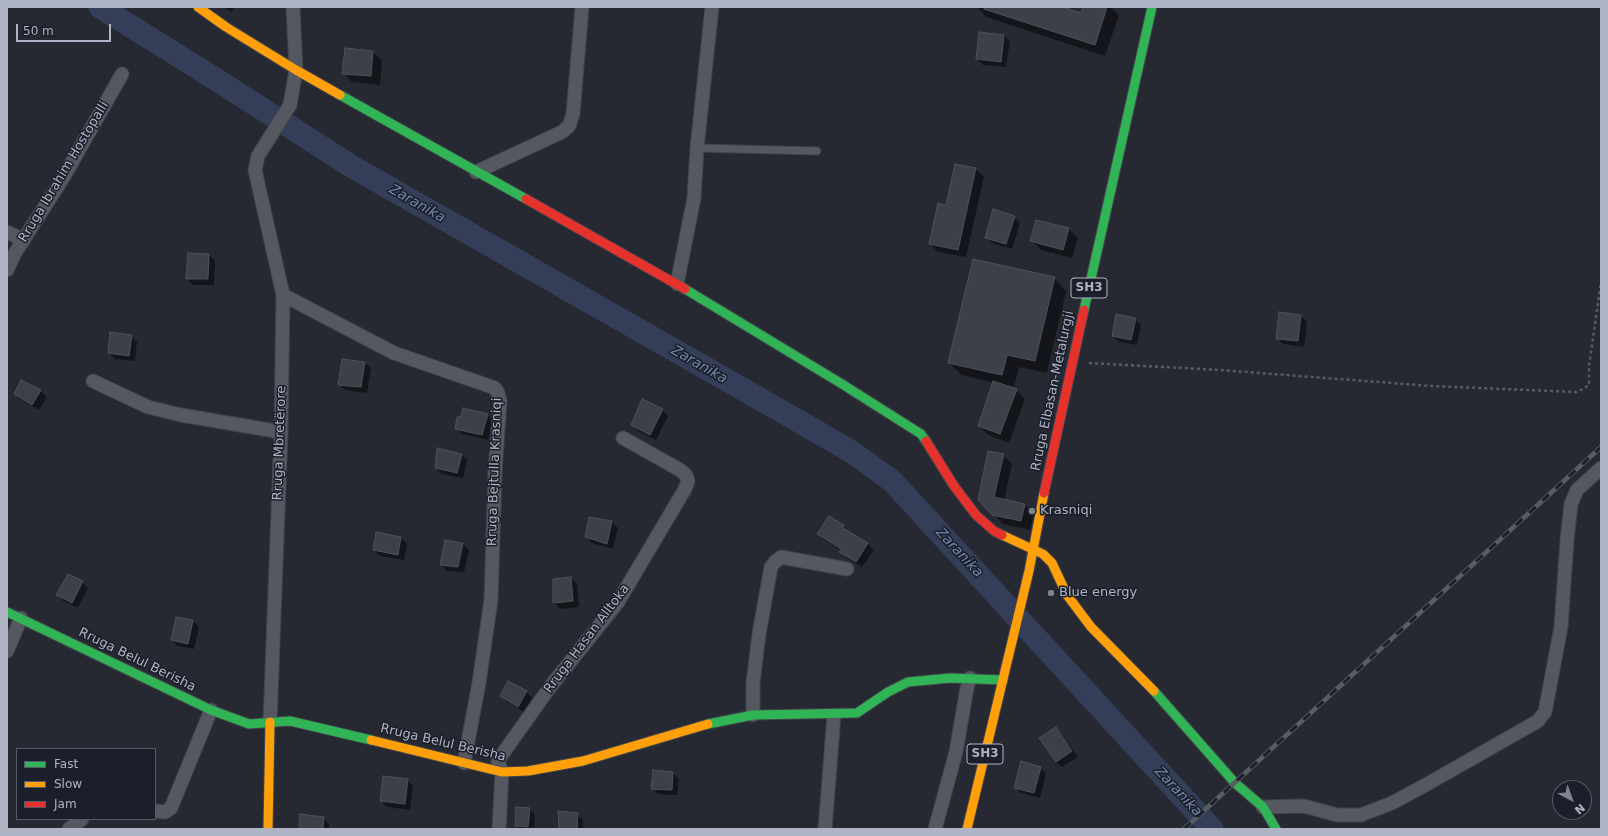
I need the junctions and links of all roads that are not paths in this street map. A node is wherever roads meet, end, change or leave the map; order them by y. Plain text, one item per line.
1 (198, 7) edge
2 (293, 7) edge
3 (582, 7) edge
4 (712, 7) edge
5 (1151, 7) edge
6 (296, 70) junction
7 (122, 74) dead end
8 (697, 148) junction
9 (816, 151) dead end
10 (476, 172) junction
11 (7, 232) edge
12 (24, 240) junction
13 (7, 270) edge
14 (677, 284) junction
15 (283, 295) junction
16 (93, 381) dead end
17 (281, 432) junction
18 (623, 438) dead end
19 (1601, 468) edge
20 (1033, 550) junction
21 (847, 569) dead end
22 (7, 612) edge
23 (21, 618) junction
24 (7, 651) edge
25 (970, 678) junction
26 (1003, 680) junction
27 (211, 710) junction
28 (754, 715) junction
29 (834, 715) junction
30 (270, 722) junction
31 (464, 763) junction
32 (502, 772) junction
33 (1263, 807) junction
34 (156, 811) edge
35 (81, 820) edge
36 (69, 829) edge
37 (268, 829) edge
38 (499, 829) edge
39 (825, 829) edge
40 (935, 829) edge
41 (967, 829) edge
42 (1276, 829) edge

1 - 6 street
2 - 6 street, Rruga Mbretërore
3 - 10 street
4 - 8 street
5 - 20 street, Rruga Elbasan-Metalurgji / SH3
6 - 10 street
6 - 15 street, Rruga Mbretërore
7 - 12 street, Rruga Ibrahim Hostopalli
8 - 9 lane
8 - 14 street
10 - 14 street
11 - 12 street
12 - 13 street, Rruga Ibrahim Hostopalli
14 - 20 street
15 - 17 street, Rruga Mbretërore
15 - 31 street, Rruga Bejtulla Krasniqi
16 - 17 street
17 - 30 street, Rruga Mbretërore
18 - 32 street, Rruga Hasan Alltoka
19 - 33 street
20 - 26 street, Rruga Elbasan-Metalurgji / SH3
20 - 33 street
21 - 28 street
22 - 23 street, Rruga Belul Berisha
23 - 24 street
23 - 27 street, Rruga Belul Berisha
25 - 26 street, Rruga Belul Berisha
25 - 29 street, Rruga Belul Berisha
25 - 40 street
26 - 41 street, SH3
27 - 30 street, Rruga Belul Berisha
27 - 34 street
28 - 29 street, Rruga Belul Berisha
28 - 32 street, Rruga Belul Berisha
29 - 39 street
30 - 31 street, Rruga Belul Berisha
30 - 37 street, Rruga Mbretërore
31 - 32 street, Rruga Belul Berisha
32 - 38 street, Rruga Hasan Alltoka
33 - 42 street
35 - 36 street

